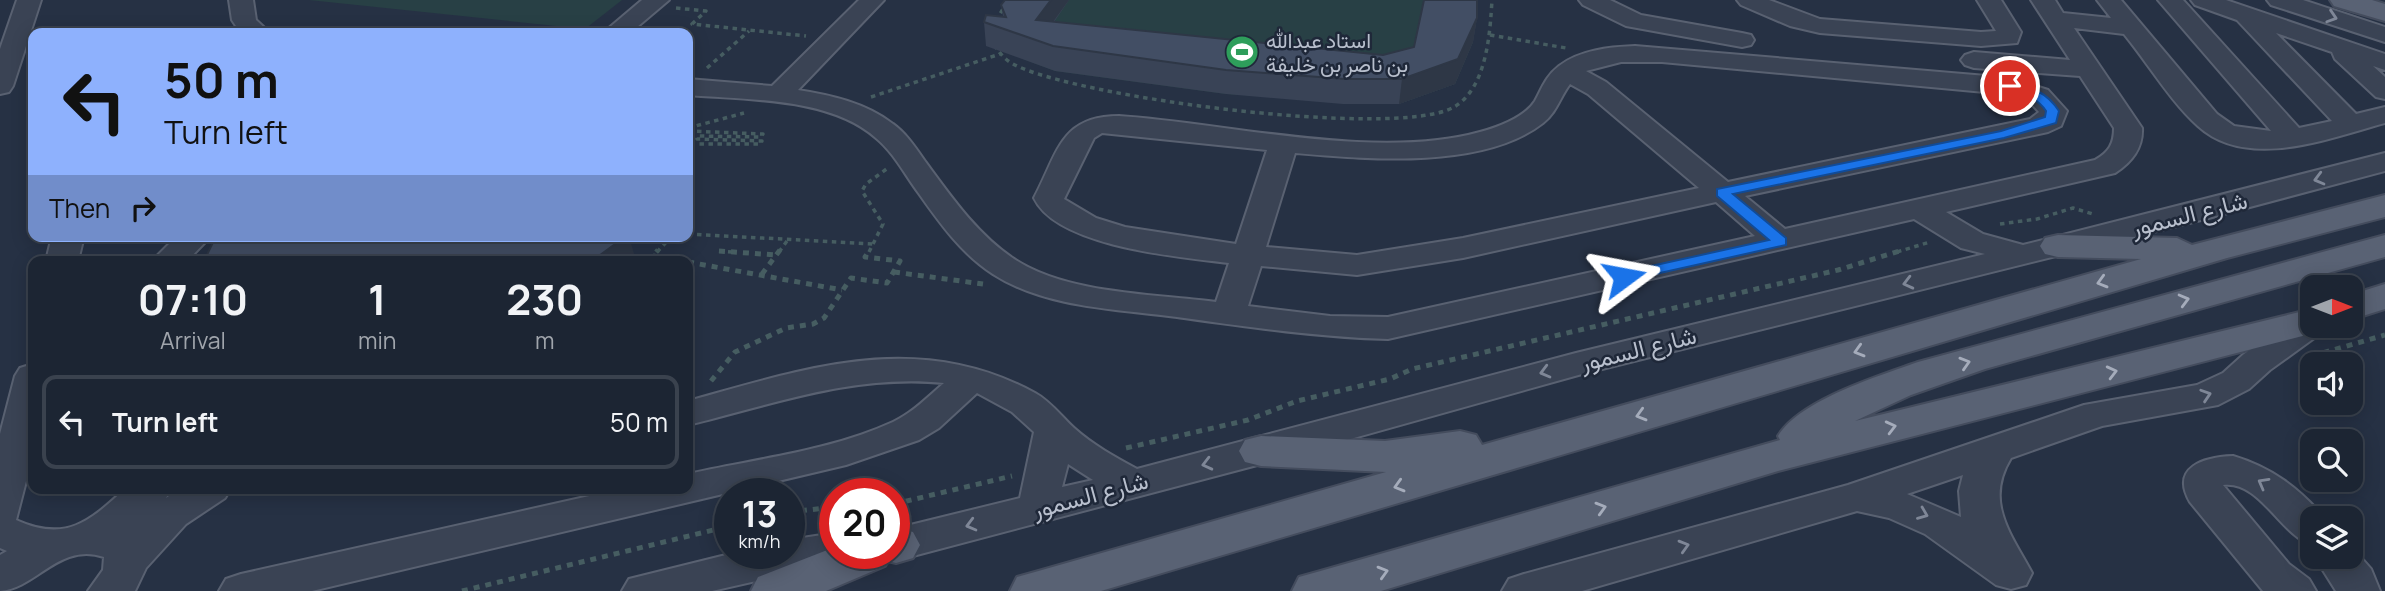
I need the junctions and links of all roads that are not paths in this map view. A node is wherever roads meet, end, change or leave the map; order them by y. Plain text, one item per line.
1 (9, 0) edge
2 (29, 0) edge
3 (241, 0) edge
4 (872, 0) edge
5 (1591, 0) edge
6 (1749, 0) edge
7 (1990, 0) edge
8 (2109, 0) edge
9 (2170, 0) edge
10 (2203, 0) edge
11 (2278, 0) edge
12 (2344, 0) edge
13 (653, 3) edge
14 (2050, 10) edge
15 (2385, 13) edge
16 (2245, 15) junction
17 (0, 25) edge
18 (2130, 27) junction
19 (251, 28) edge
20 (621, 28) edge
21 (2385, 35) edge
22 (2335, 46) junction
23 (5, 56) edge
24 (2385, 62) edge
25 (1580, 66) junction
26 (2090, 69) junction
27 (693, 81) edge
28 (0, 86) edge
29 (2385, 91) edge
30 (777, 96) junction
31 (2385, 115) edge
32 (2349, 123) junction
33 (2291, 136) junction
34 (1284, 142) junction
35 (2385, 162) edge
36 (1722, 192) junction
37 (2385, 206) edge
38 (1910, 213) junction
39 (189, 242) edge
40 (1781, 242) junction
41 (2385, 246) edge
42 (2042, 250) junction
43 (2214, 250) junction
44 (1246, 255) junction
45 (173, 256) edge
46 (1958, 271) junction
47 (2385, 296) edge
48 (2363, 304) edge
49 (1229, 314) junction
50 (2300, 326) edge
51 (2300, 332) edge
52 (971, 379) junction
53 (28, 397) edge
54 (697, 399) edge
55 (1053, 429) junction
56 (1553, 441) junction
57 (1998, 447) junction
58 (1261, 451) junction
59 (1773, 457) junction
60 (1131, 483) junction
61 (693, 488) edge
62 (149, 494) edge
63 (202, 494) edge
64 (666, 494) edge
65 (1857, 497) junction
66 (1037, 508) junction
67 (0, 512) edge
68 (2300, 517) edge
69 (0, 530) edge
70 (910, 541) edge
71 (819, 552) edge
72 (107, 569) edge
73 (832, 569) edge
74 (2346, 569) edge
75 (0, 576) edge
76 (2016, 582) edge
77 (2285, 586) edge
78 (241, 591) edge
79 (643, 591) edge
80 (776, 591) edge
81 (1035, 591) edge
82 (1317, 591) edge
83 (1524, 591) edge
84 (2358, 591) edge

1 - 17 street
2 - 23 street
3 - 19 street
4 - 30 street
5 - 26 street
6 - 7 street
8 - 18 street
9 - 33 street
10 - 16 street
11 -> 21 street
12 - 15 main road
13 - 20 street
14 - 18 street
14 - 26 street
16 - 22 street
16 - 32 street
18 - 33 street
22 - 24 street
22 - 29 street
23 - 28 street
25 - 34 street
25 - 36 street
25 - 36 street
26 - 38 street
27 - 30 street
30 - 49 street
31 - 32 street
32 - 33 street
34 - 44 street
34 - 44 street
35 -> 42 street, شارع السمور
36 - 40 street
36 - 44 street
37 - 43 main road, شارع السمور
38 - 40 street
38 - 42 street
38 - 46 street
39 - 45 street
40 - 49 street
59 -> 41 main road
42 - 43 main road
42 - 46 street, شارع السمور
43 -> 56 main road, شارع السمور
44 - 49 street
46 -> 58 street, شارع السمور
47 - 48 main road
59 -> 50 main road
57 -> 51 street
52 - 54 street
52 - 55 street
52 - 61 street
53 - 67 street
55 - 60 street
55 - 66 street
56 - 58 main road
56 -> 81 main road, شارع السمور
57 - 65 street
57 - 76 street
58 -> 60 street, شارع السمور
82 -> 59 main road
60 - 66 street, شارع السمور
62 - 72 street
63 - 72 street
64 - 78 street
65 -> 76 street
83 -> 65 street
66 -> 70 street, شارع السمور
68 -> 77 street
69 - 72 street
71 - 79 street
72 - 75 street
73 - 80 main road
74 - 84 street

